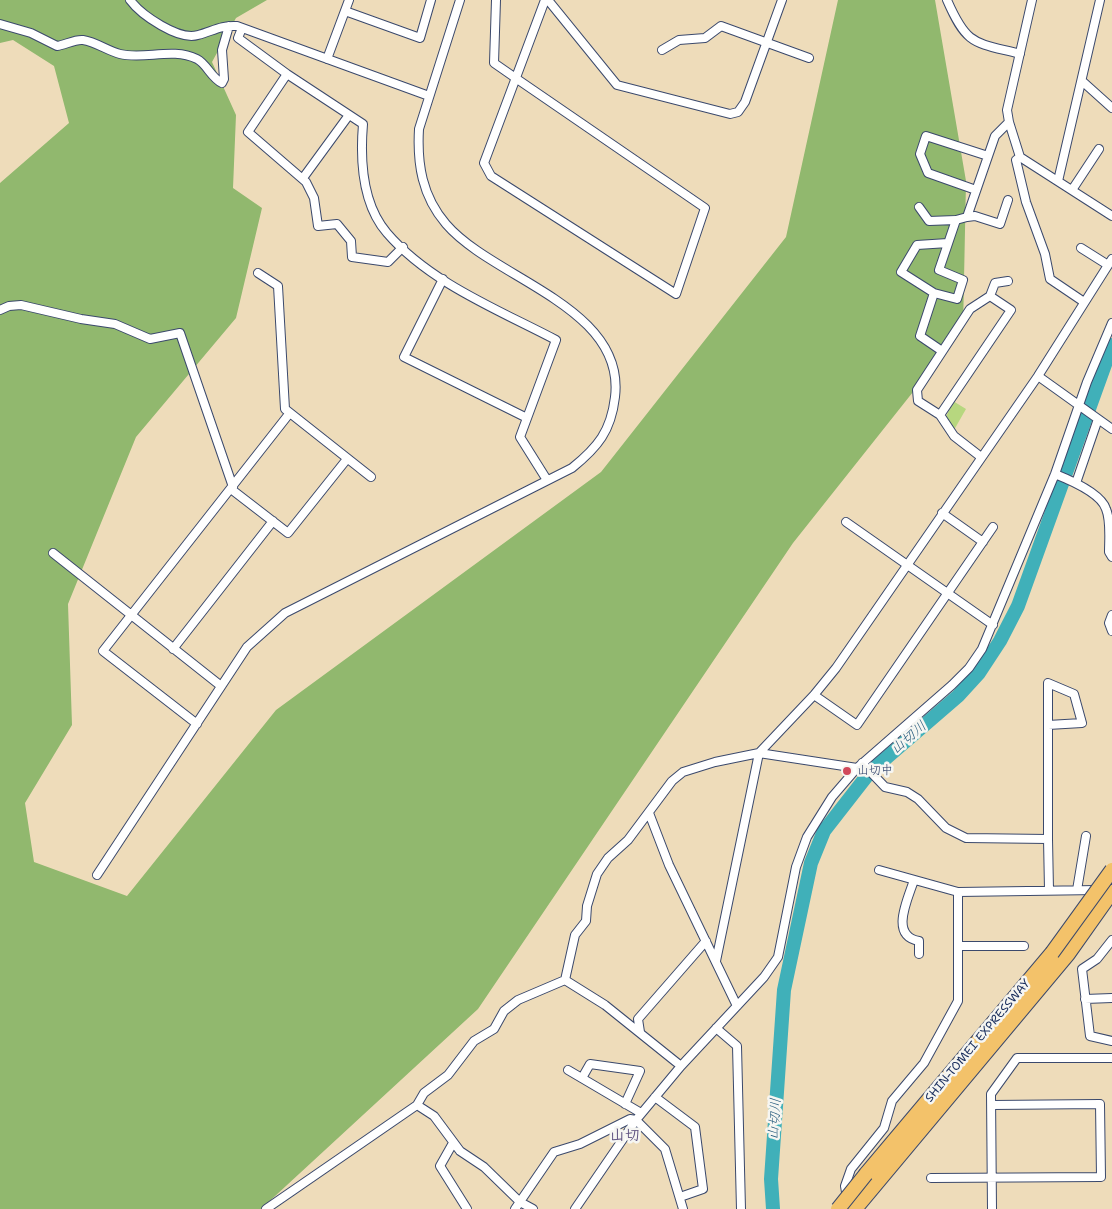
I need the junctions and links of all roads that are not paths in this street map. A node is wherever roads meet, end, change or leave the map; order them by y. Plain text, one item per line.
1 (130, 0) edge
2 (348, 0) edge
3 (432, 0) edge
4 (460, 0) edge
5 (496, 0) edge
6 (547, 0) edge
7 (782, 0) edge
8 (948, 0) edge
9 (1032, 0) edge
10 (1100, 0) edge
11 (344, 11) junction
12 (0, 24) edge
13 (229, 26) junction
14 (242, 28) junction
15 (766, 43) junction
16 (662, 50) dead end
17 (1020, 54) junction
18 (327, 58) junction
19 (809, 58) dead end
20 (287, 74) junction
21 (517, 79) junction
22 (1082, 81) junction
23 (430, 96) junction
24 (1112, 108) edge
25 (349, 115) junction
26 (1009, 122) junction
27 (1099, 149) dead end
28 (988, 156) junction
29 (1020, 157) junction
30 (303, 178) junction
31 (1058, 181) junction
32 (976, 190) junction
33 (1072, 190) junction
34 (1008, 200) dead end
35 (919, 207) dead end
36 (1112, 216) edge
37 (966, 217) junction
38 (956, 220) junction
39 (948, 243) junction
40 (403, 247) junction
41 (1081, 248) dead end
42 (1110, 262) edge
43 (258, 273) dead end
44 (443, 279) junction
45 (1008, 280) dead end
46 (934, 293) junction
47 (990, 296) junction
48 (1084, 302) junction
49 (0, 310) edge
50 (1112, 323) edge
51 (942, 351) junction
52 (1038, 376) junction
53 (1081, 408) junction
54 (289, 414) junction
55 (940, 415) junction
56 (527, 418) junction
57 (1096, 418) junction
58 (1112, 429) edge
59 (981, 456) junction
60 (347, 459) junction
61 (1057, 474) junction
62 (371, 478) dead end
63 (546, 480) junction
64 (1075, 482) junction
65 (232, 488) junction
66 (942, 513) junction
67 (1110, 517) edge
68 (273, 521) junction
69 (846, 522) dead end
70 (994, 527) dead end
71 (983, 542) junction
72 (53, 554) dead end
73 (1112, 556) edge
74 (907, 565) junction
75 (947, 593) junction
76 (1112, 615) edge
77 (131, 616) junction
78 (993, 626) junction
79 (1112, 632) edge
80 (173, 649) junction
81 (221, 686) junction
82 (814, 695) junction
83 (197, 724) junction
84 (1048, 725) junction
85 (759, 753) junction
86 (862, 766) junction
87 (649, 813) junction
88 (1086, 836) dead end
89 (1048, 839) junction
90 (879, 870) dead end
91 (1112, 870) edge
92 (97, 875) dead end
93 (914, 880) junction
94 (1049, 890) junction
95 (1077, 890) junction
96 (1112, 891) edge
97 (958, 892) junction
98 (1112, 940) edge
99 (706, 941) junction
100 (959, 946) junction
101 (1024, 946) dead end
102 (919, 954) dead end
103 (716, 961) junction
104 (565, 980) junction
105 (1085, 998) junction
106 (1112, 998) edge
107 (737, 1006) junction
108 (716, 1028) junction
109 (640, 1032) junction
110 (1112, 1041) edge
111 (1112, 1058) edge
112 (681, 1066) junction
113 (568, 1070) dead end
114 (582, 1078) junction
115 (655, 1096) junction
116 (625, 1104) junction
117 (417, 1105) junction
118 (992, 1105) junction
119 (641, 1114) junction
120 (636, 1120) junction
121 (453, 1143) junction
122 (872, 1178) junction
123 (931, 1178) dead end
124 (992, 1178) junction
125 (680, 1197) junction
126 (518, 1206) edge
127 (266, 1209) edge
128 (467, 1209) edge
129 (533, 1209) edge
130 (575, 1209) edge
131 (683, 1209) edge
132 (742, 1209) edge
133 (838, 1209) edge
134 (854, 1209) edge
135 (992, 1209) edge

1 - 13 street
2 - 11 street
3 - 11 street
4 - 23 street
5 - 21 street
6 - 15 street
6 - 21 street
7 - 15 street
8 - 17 street
9 - 17 street
10 - 22 street
11 - 18 street
12 - 13 street
13 - 14 street
14 - 18 street
14 - 20 street
15 - 16 street
15 - 19 street
17 - 26 street
18 - 23 street
20 - 25 street
20 - 30 street
21 - 21 street
22 - 24 street
22 - 31 street
23 - 63 street
25 - 30 street
25 - 40 street
26 - 28 street
26 - 29 street
27 - 33 street
28 - 32 street
28 - 32 street
29 - 31 street
29 - 48 street
30 - 40 street
31 - 33 street
32 - 37 street
33 - 36 street
34 - 37 street
35 - 38 street
37 - 38 street
38 - 39 street
39 - 46 street
39 - 46 street
40 - 44 street
41 - 42 street
42 - 48 street
43 - 54 street
44 - 56 street
44 - 56 street
45 - 47 street
46 - 51 street
47 - 51 street
47 - 55 street
48 - 52 street
49 - 65 street
50 - 53 street
51 - 55 street
52 - 53 street
52 - 59 street
53 - 57 street
53 - 61 street
54 - 60 street
54 - 65 street
55 - 59 street
56 - 63 street
57 - 58 street
57 - 64 street
59 - 66 street
60 - 62 street
60 - 68 street
61 - 64 street
61 - 78 street
63 - 81 street
64 - 67 street
65 - 68 street
65 - 77 street
66 - 71 street
66 - 74 street
67 - 73 street
68 - 80 street
69 - 74 street
70 - 71 street
71 - 75 street
72 - 77 street
74 - 75 street
74 - 82 street
75 - 78 street
75 - 82 street
76 - 79 street
77 - 80 street
77 - 83 street
78 - 86 street
80 - 81 street
81 - 83 street
82 - 85 street
83 - 92 street
84 - 84 street
84 - 89 street
85 - 86 street
85 - 87 street
85 - 103 street
86 - 89 street
86 - 107 street
87 - 99 street
87 - 104 street
88 - 95 street
89 - 94 street
90 - 93 street
91 - 122 highway, SHIN-TOMEI EXPRESSWAY, bridge
93 - 97 street
93 - 102 street
94 - 95 street
94 - 97 street
95 - 96 street
96 - 122 highway, SHIN-TOMEI EXPRESSWAY
97 - 100 street
98 - 105 street
99 - 103 street
99 - 109 street
100 - 101 street
100 - 134 street
103 - 107 street
104 - 109 street
104 - 117 street
105 - 106 street
105 - 110 street
107 - 108 street
108 - 112 street
108 - 132 street
109 - 112 street
111 - 118 street
112 - 115 street
113 - 114 street
114 - 116 street
114 - 116 street
115 - 119 street
115 - 125 street
116 - 119 street
117 - 121 street
117 - 127 street
118 - 124 street
118 - 124 street
119 - 120 street
120 - 125 street
120 - 126 street
120 - 130 street
121 - 126 street
121 - 128 street
122 - 133 highway, SHIN-TOMEI EXPRESSWAY, bridge
122 - 134 highway, SHIN-TOMEI EXPRESSWAY
123 - 124 street
124 - 135 street
125 - 131 street
126 - 129 street

